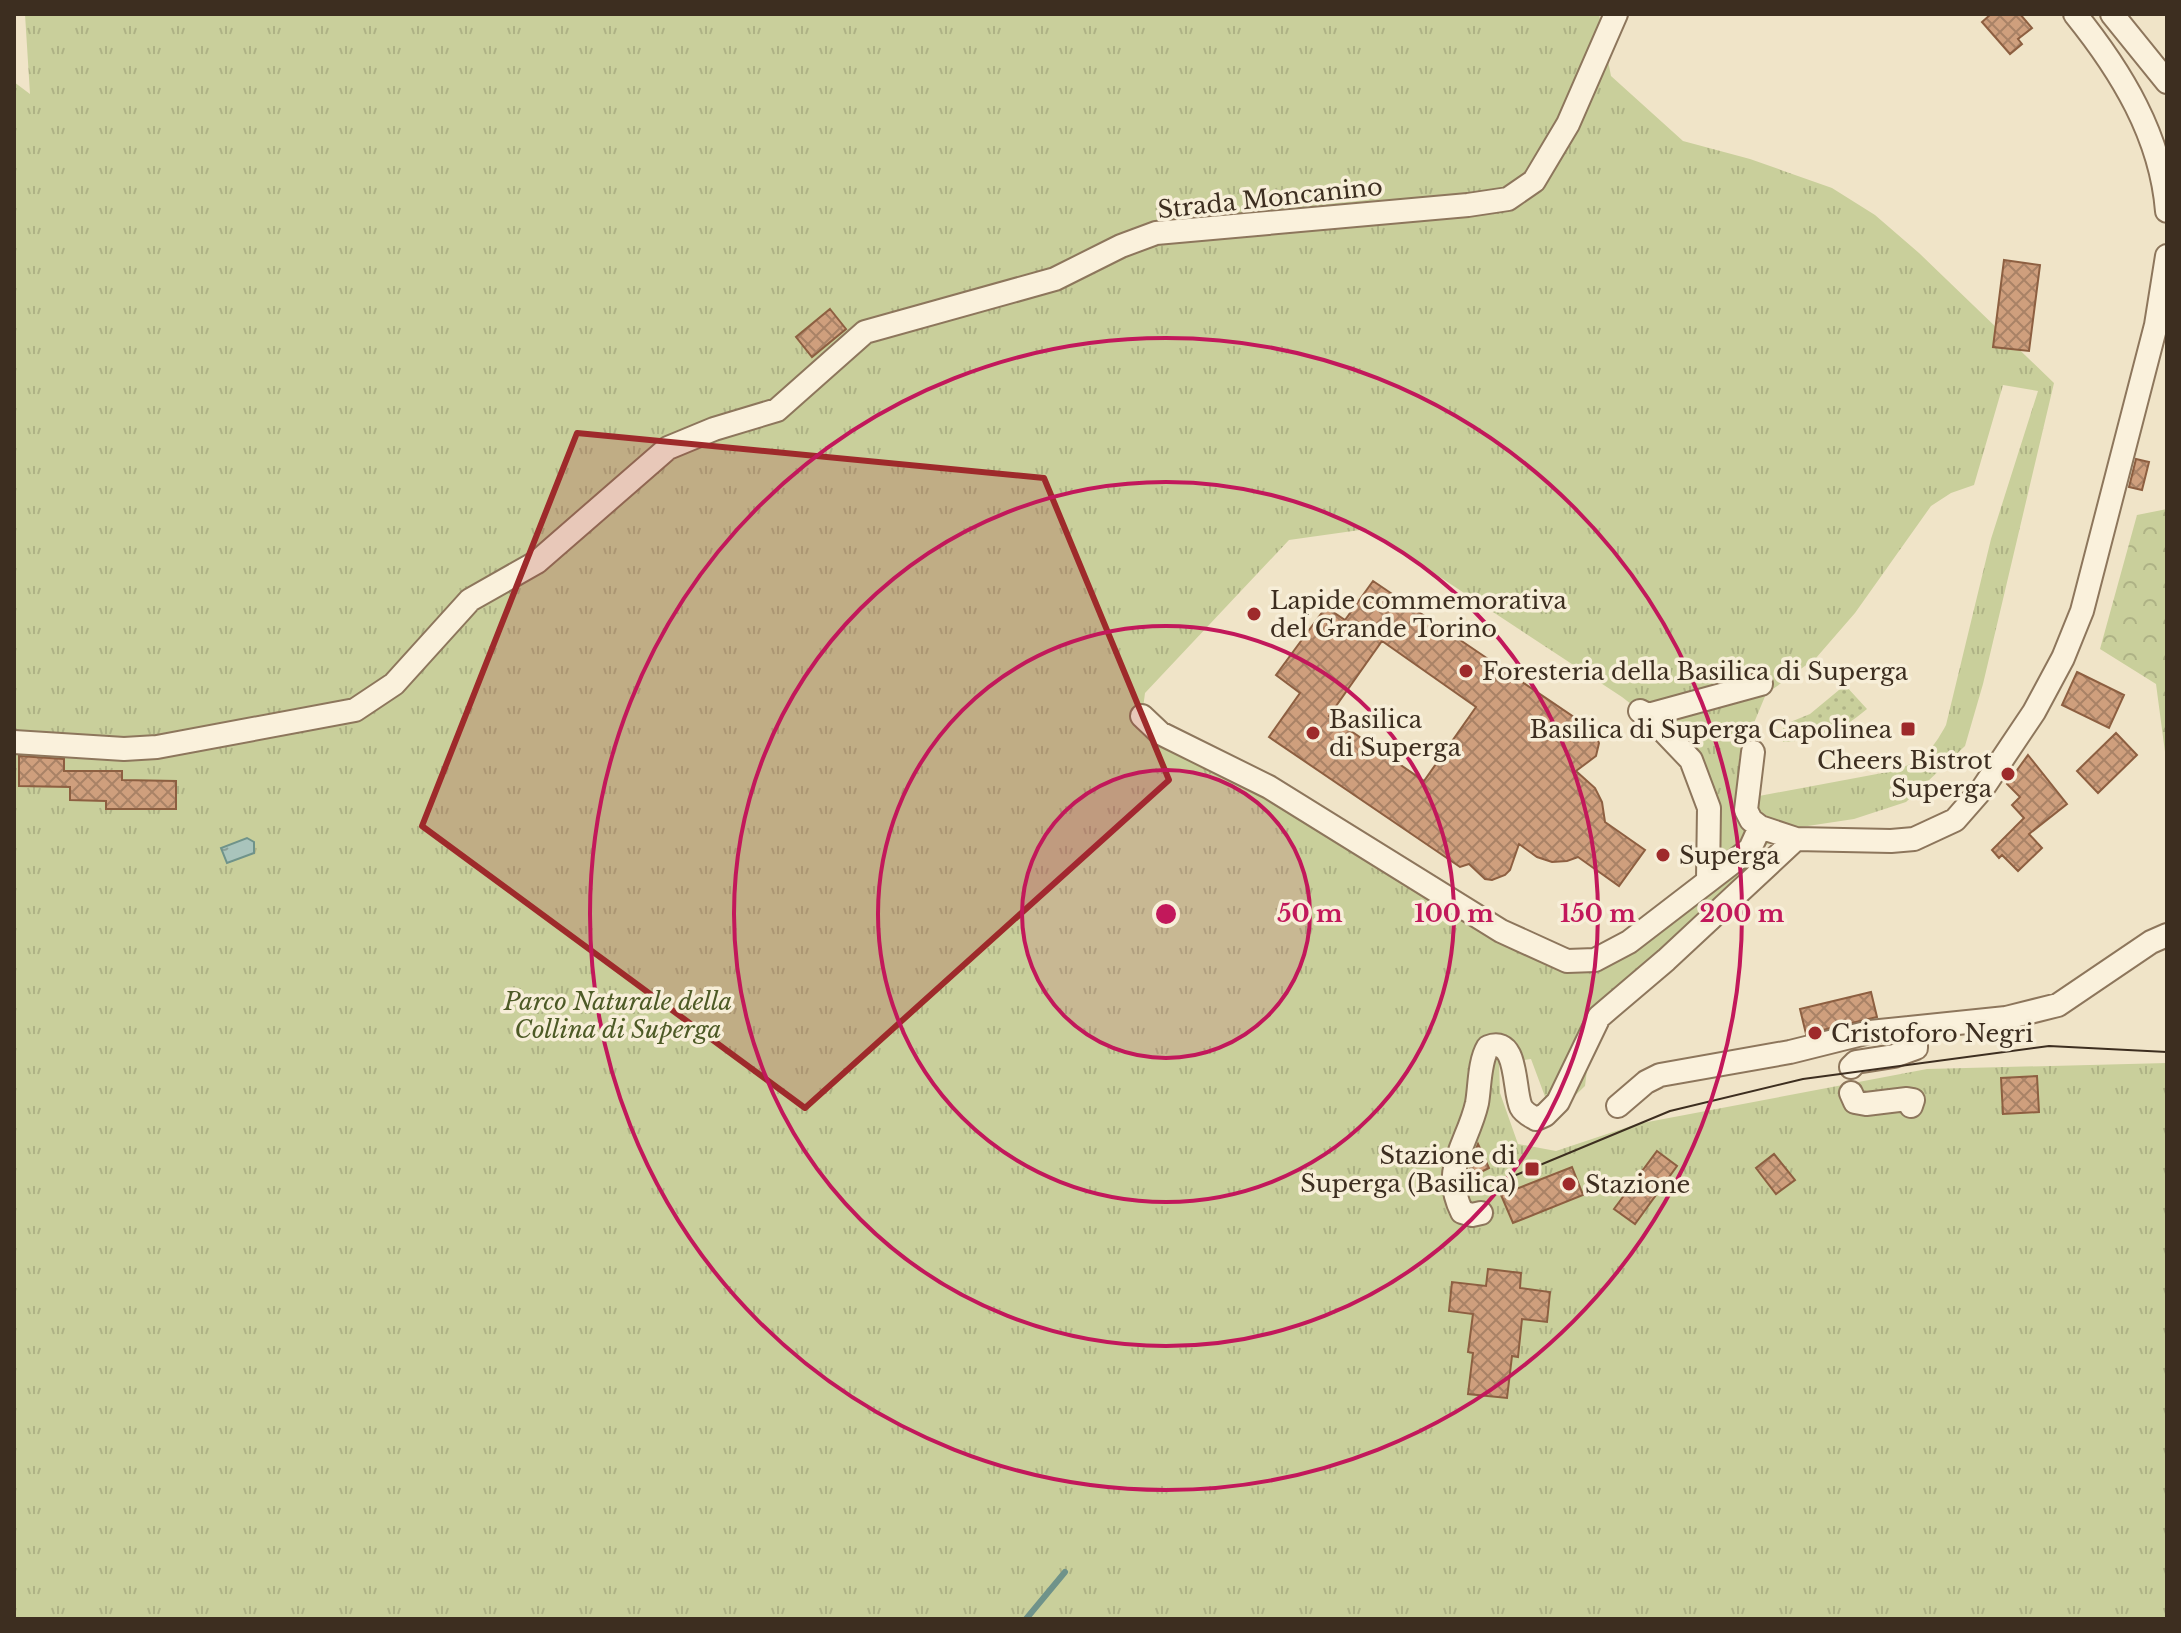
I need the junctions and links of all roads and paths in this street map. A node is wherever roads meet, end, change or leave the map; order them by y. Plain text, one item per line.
1 (1616, 14) edge
2 (2112, 14) edge
3 (2079, 15) edge
4 (2167, 82) edge
5 (2167, 211) edge
6 (2167, 256) edge
7 (1761, 684) dead end
8 (1142, 716) dead end
9 (14, 742) edge
10 (1753, 752) dead end
11 (1747, 799) junction
12 (1709, 808) junction
13 (1756, 837) junction
14 (1796, 839) junction
15 (1708, 879) junction
16 (2167, 935) edge
17 (1908, 1028) junction
18 (1851, 1067) dead end
19 (1851, 1093) dead end
20 (1618, 1106) dead end
21 (1911, 1106) dead end
22 (1481, 1213) dead end

1 - 9 street, Strada Moncanino
2 - 4 street
3 - 5 street
6 - 14 street
7 - 12 street
8 - 15 street
10 - 11 street
11 - 12 street
11 - 13 street
12 - 15 street
13 - 14 street
13 - 15 street
14 - 22 street
16 - 17 street
17 - 18 street
17 - 20 street
19 - 21 street

